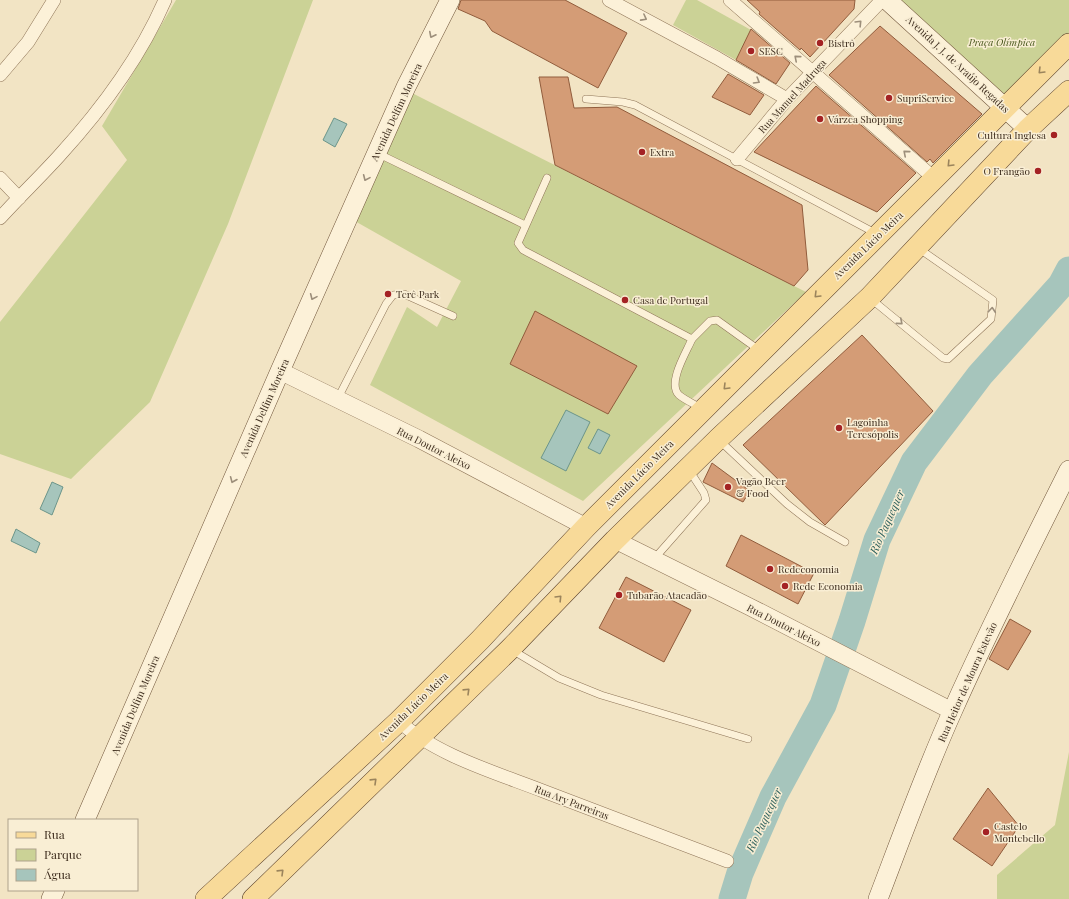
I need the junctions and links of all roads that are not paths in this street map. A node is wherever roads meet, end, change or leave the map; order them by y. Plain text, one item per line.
1 (54, 0) edge
2 (165, 0) edge
3 (450, 0) edge
4 (609, 0) edge
5 (730, 0) edge
6 (882, 0) edge
7 (888, 0) edge
8 (1069, 44) edge
9 (812, 72) junction
10 (0, 75) edge
11 (1069, 90) edge
12 (586, 99) dead end
13 (787, 99) junction
14 (1005, 107) junction
15 (1028, 129) junction
16 (377, 153) junction
17 (737, 159) junction
18 (0, 178) edge
19 (547, 178) dead end
20 (935, 179) junction
21 (19, 198) junction
22 (0, 218) edge
23 (525, 225) junction
24 (879, 235) junction
25 (918, 248) junction
26 (870, 297) junction
27 (453, 316) dead end
28 (692, 339) junction
29 (761, 352) junction
30 (280, 371) junction
31 (337, 400) junction
32 (703, 410) junction
33 (718, 439) junction
34 (688, 469) junction
35 (1069, 470) edge
36 (586, 527) junction
37 (615, 540) junction
38 (845, 542) dead end
39 (654, 559) junction
40 (510, 649) junction
41 (952, 711) junction
42 (399, 721) junction
43 (419, 737) junction
44 (748, 739) dead end
45 (85, 819) edge
46 (727, 861) dead end
47 (206, 899) edge
48 (253, 899) edge
49 (878, 899) edge

1 - 10 street
2 - 21 street
3 -> 16 main road, Avenida Delfim Moreira
4 -> 13 street
9 -> 5 street
9 -> 6 street, Rua Manuel Madruga
7 - 14 main road, Avenida J. J. de Araújo Regadas
8 -> 14 main road, Avenida Lúcio Meira
9 - 13 street, Rua Manuel Madruga
20 -> 9 street
11 - 15 main road
12 - 17 lane
13 - 17 street, Rua Manuel Madruga
14 - 15 main road, Avenida J. J. de Araújo Regadas
14 -> 20 main road, Avenida Lúcio Meira
15 - 25 main road
16 - 23 lane
16 -> 30 main road, Avenida Delfim Moreira
17 - 24 lane
18 - 21 street
19 - 23 lane
20 - 24 main road, Avenida Lúcio Meira
21 - 22 street
23 - 28 lane
24 -> 29 main road, Avenida Lúcio Meira
25 - 26 main road
26 -> 25 lane
26 - 33 main road
27 - 31 lane
28 - 29 lane
28 - 32 lane
29 -> 32 main road, Avenida Lúcio Meira
30 - 31 street, Rua Doutor Aleixo
30 -> 45 main road, Avenida Delfim Moreira
31 - 36 street, Rua Doutor Aleixo
32 - 36 main road, Avenida Lúcio Meira
33 - 34 main road
33 - 38 lane
34 - 37 main road
34 - 39 lane
35 - 41 main road, Rua Heitor de Moura Estevão
36 - 42 main road, Avenida Lúcio Meira
37 - 39 street, Rua Doutor Aleixo
40 -> 37 main road
39 - 41 street, Rua Doutor Aleixo
43 -> 40 main road
40 - 44 lane
41 - 49 main road, Rua Heitor de Moura Estevão
42 - 43 street, Rua Ary Parreiras
42 - 47 main road, Avenida Lúcio Meira
43 - 46 street, Rua Ary Parreiras
48 -> 43 main road

